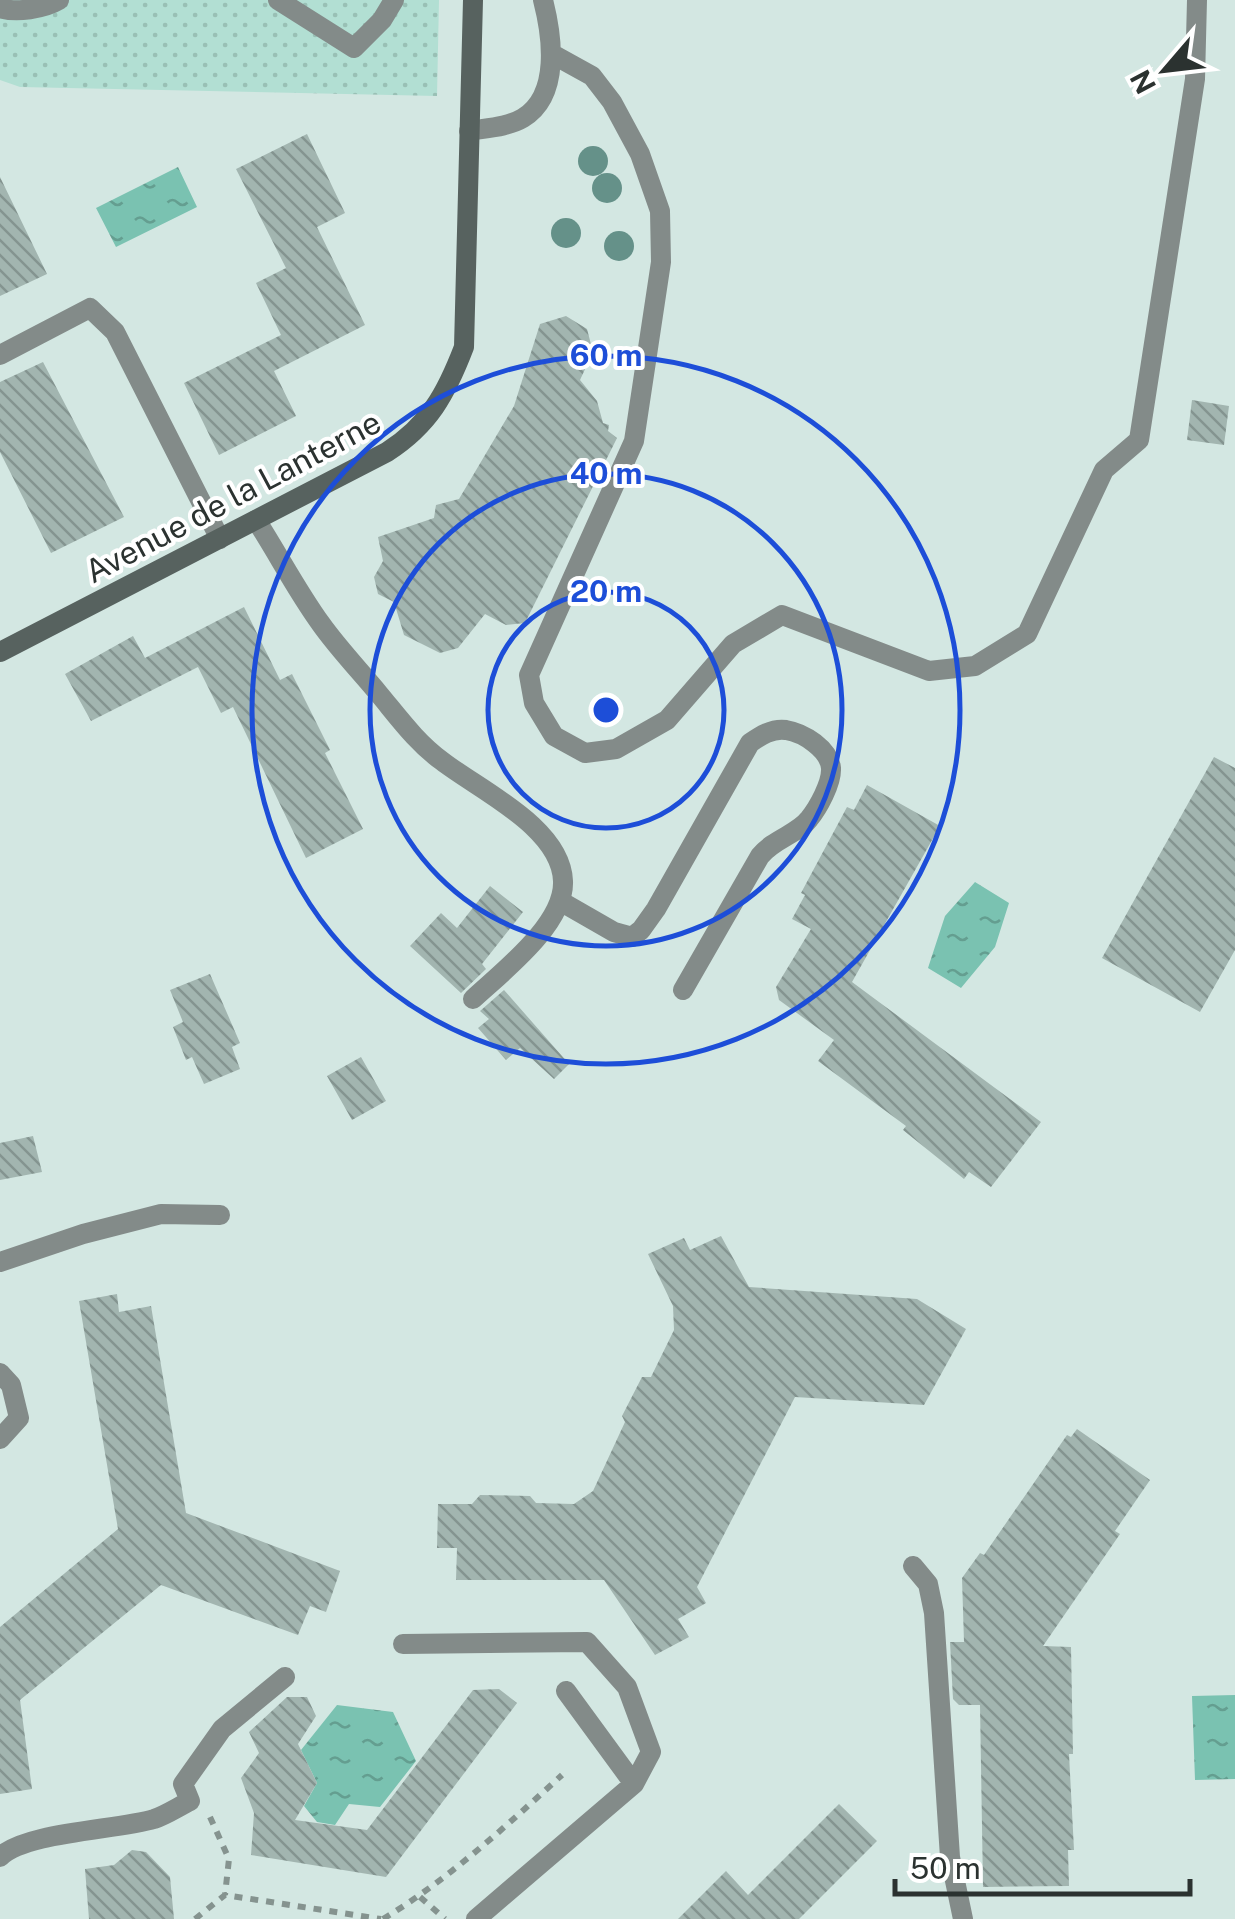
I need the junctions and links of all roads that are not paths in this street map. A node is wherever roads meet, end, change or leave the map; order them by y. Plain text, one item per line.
1 (58, 0) edge
2 (278, 0) edge
3 (394, 0) edge
4 (473, 0) edge
5 (543, 0) edge
6 (1197, 0) edge
7 (0, 8) edge
8 (554, 54) junction
9 (469, 131) junction
10 (0, 355) edge
11 (256, 520) junction
12 (220, 538) junction
13 (0, 652) edge
14 (560, 901) junction
15 (683, 990) dead end
16 (472, 999) dead end
17 (220, 1216) dead end
18 (0, 1262) edge
19 (0, 1373) edge
20 (0, 1439) edge
21 (912, 1566) dead end
22 (404, 1644) dead end
23 (285, 1677) dead end
24 (566, 1691) dead end
25 (634, 1784) junction
26 (0, 1857) edge
27 (476, 1919) edge
28 (964, 1919) edge

1 - 7 street
2 - 3 street
4 - 9 street, Avenue de la Lanterne
5 - 8 street
6 - 8 street
8 - 9 street
9 - 11 street, Avenue de la Lanterne
10 - 12 street
11 - 12 street, Avenue de la Lanterne
11 - 14 street
12 - 13 street, Avenue de la Lanterne
14 - 15 street
14 - 16 street
17 - 18 street
19 - 20 street
21 - 28 street
22 - 25 street
23 - 26 street
24 - 25 street
25 - 27 street

